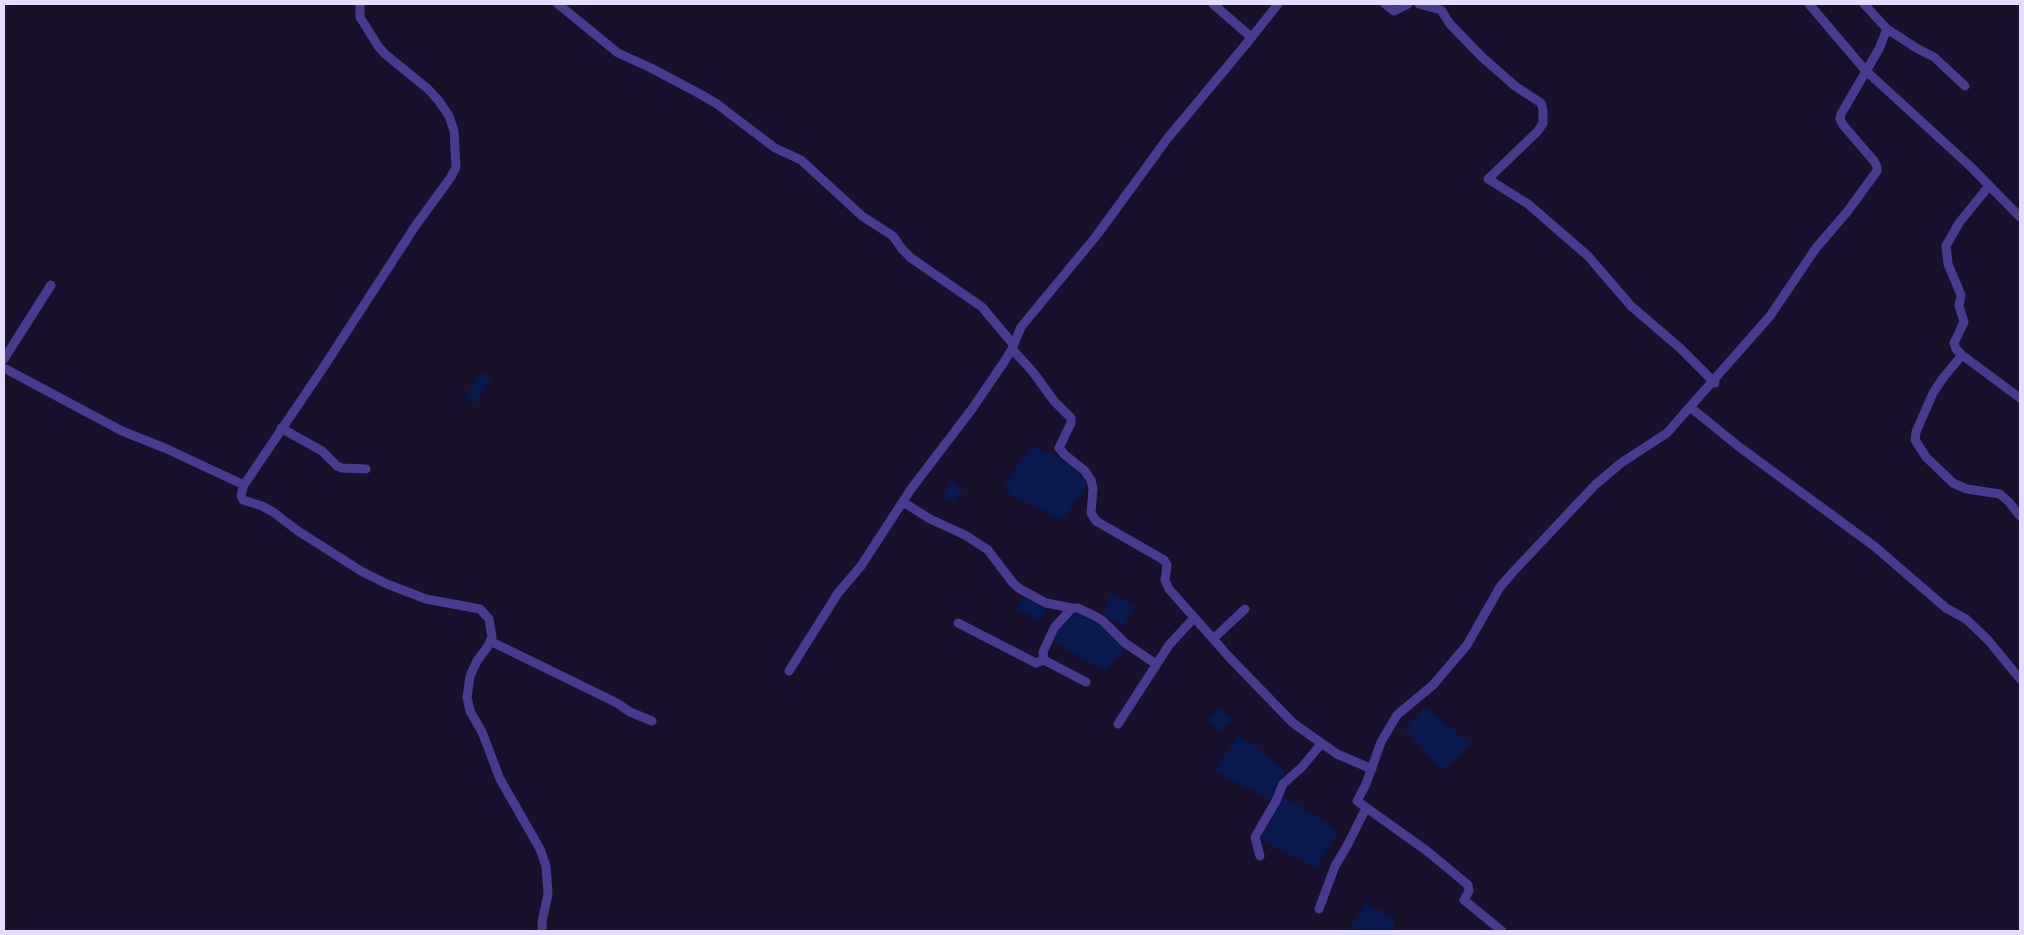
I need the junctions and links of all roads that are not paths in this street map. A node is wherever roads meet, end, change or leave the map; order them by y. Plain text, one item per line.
1 (360, 4) edge
2 (558, 4) edge
3 (1213, 4) edge
4 (1278, 4) edge
5 (1385, 4) edge
6 (1408, 4) edge
7 (1419, 4) edge
8 (1809, 4) edge
9 (1864, 4) edge
10 (1887, 30) junction
11 (1252, 37) junction
12 (1867, 72) junction
13 (1965, 86) dead end
14 (1989, 186) junction
15 (2020, 217) edge
16 (51, 285) dead end
17 (1012, 347) junction
18 (1962, 355) junction
19 (4, 359) edge
20 (4, 368) edge
21 (1714, 382) junction
22 (2020, 398) edge
23 (1690, 407) junction
24 (281, 428) junction
25 (366, 469) dead end
26 (244, 485) junction
27 (903, 502) junction
28 (2020, 516) edge
29 (1072, 608) junction
30 (1245, 609) dead end
31 (1194, 618) junction
32 (958, 623) dead end
33 (1213, 639) junction
34 (490, 641) junction
35 (1044, 660) junction
36 (1156, 664) junction
37 (789, 671) dead end
38 (2020, 679) edge
39 (1086, 682) dead end
40 (652, 721) dead end
41 (1118, 724) dead end
42 (1321, 744) junction
43 (1372, 769) junction
44 (1366, 808) junction
45 (1260, 856) dead end
46 (1319, 909) dead end
47 (542, 931) edge
48 (1502, 931) edge

1 - 24 street
2 - 17 street
3 - 11 street
4 - 11 street
5 - 6 street
7 - 21 street
8 - 12 street
9 - 10 street
10 - 12 street
10 - 13 street
11 - 17 street
12 - 14 street
12 - 21 street
14 - 15 street
14 - 18 street
16 - 19 street
17 - 27 street
17 - 31 street
18 - 22 street
18 - 28 street
20 - 26 street
21 - 23 street
23 - 38 street
23 - 43 street
24 - 25 street
24 - 26 street
26 - 34 street
27 - 29 street
27 - 37 street
29 - 35 street
29 - 36 street
30 - 33 street
31 - 33 street
31 - 36 street
32 - 35 street
33 - 42 street
34 - 40 street
34 - 47 street
35 - 39 street
36 - 41 street
42 - 43 street
42 - 45 street
43 - 44 street
44 - 46 street
44 - 48 street

